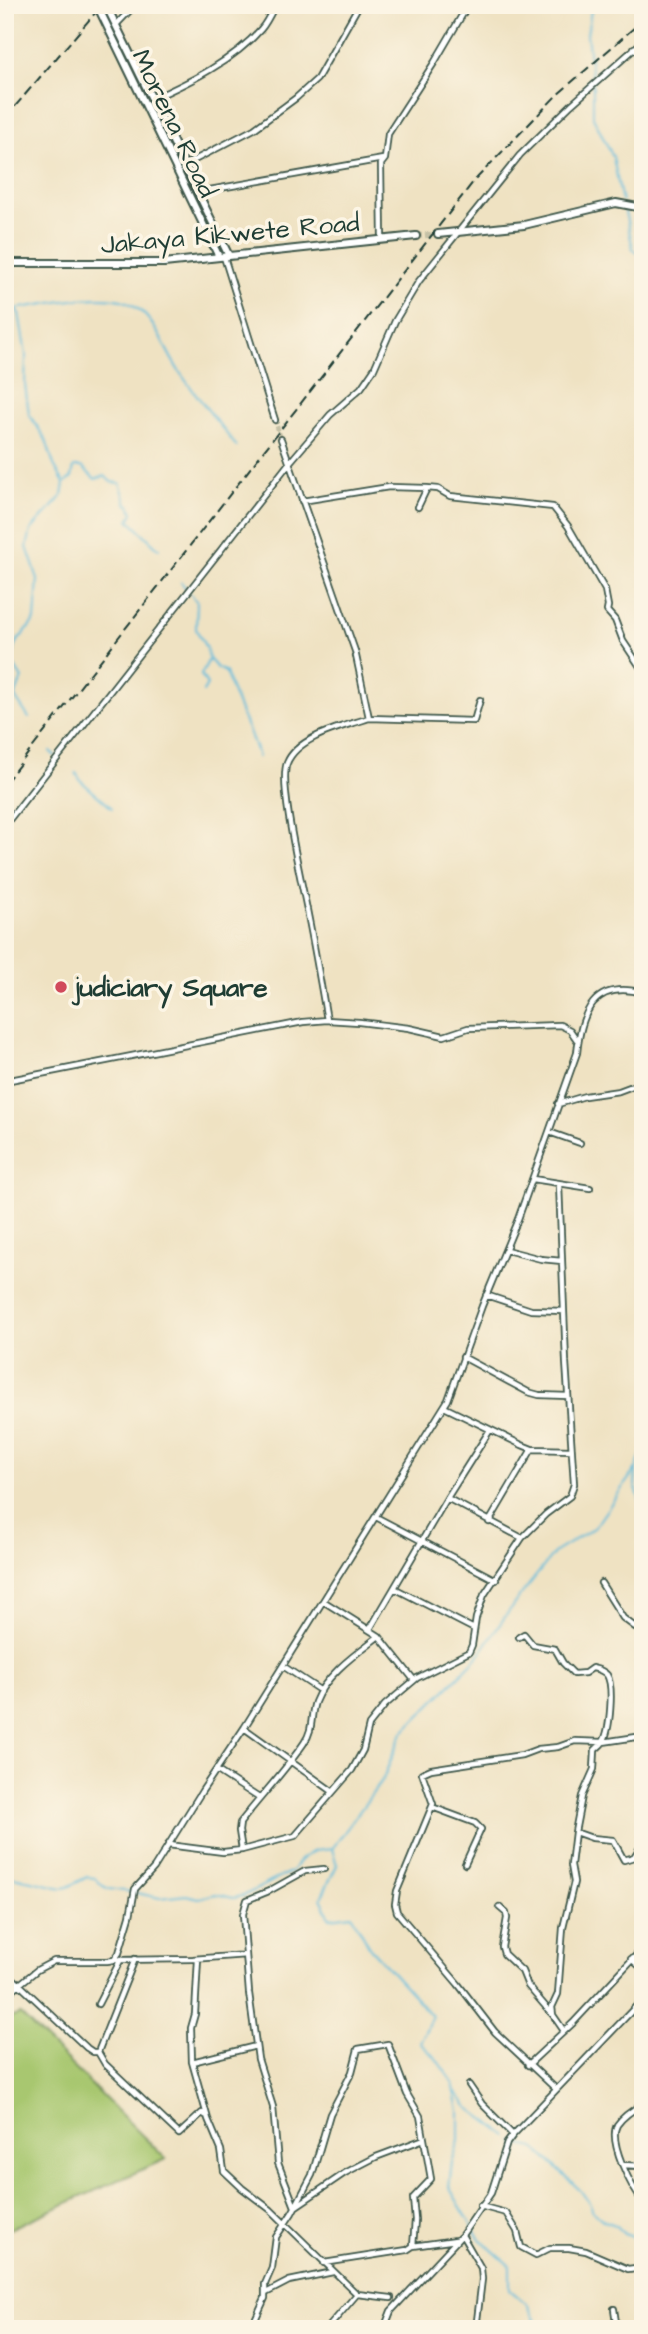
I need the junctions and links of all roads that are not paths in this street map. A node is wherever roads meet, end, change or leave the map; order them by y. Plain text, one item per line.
1 (97, 5) edge
2 (106, 5) edge
3 (135, 5) edge
4 (275, 5) edge
5 (359, 5) edge
6 (468, 5) edge
7 (116, 25) junction
8 (643, 41) edge
9 (634, 48) junction
10 (643, 56) edge
11 (152, 99) junction
12 (385, 159) junction
13 (185, 164) junction
14 (198, 192) junction
15 (642, 206) edge
16 (457, 232) junction
17 (438, 234) tunnel mouth
18 (416, 236) tunnel mouth
19 (382, 239) junction
20 (224, 256) junction
21 (5, 262) edge
22 (275, 420) tunnel mouth
23 (281, 439) tunnel mouth
24 (290, 462) junction
25 (427, 488) junction
26 (302, 501) junction
27 (418, 507) dead end
28 (643, 671) edge
29 (480, 700) dead end
30 (369, 718) junction
31 (5, 825) edge
32 (643, 993) edge
33 (327, 1020) junction
34 (578, 1041) junction
35 (5, 1081) edge
36 (643, 1082) edge
37 (558, 1105) junction
38 (549, 1132) junction
39 (580, 1143) dead end
40 (533, 1179) junction
41 (559, 1184) junction
42 (590, 1188) dead end
43 (506, 1250) junction
44 (562, 1261) junction
45 (486, 1295) junction
46 (564, 1311) junction
47 (463, 1357) junction
48 (568, 1396) junction
49 (444, 1407) junction
50 (491, 1430) junction
51 (532, 1449) junction
52 (571, 1450) junction
53 (447, 1498) junction
54 (376, 1516) junction
55 (489, 1522) junction
56 (522, 1538) junction
57 (421, 1542) junction
58 (496, 1580) junction
59 (601, 1583) dead end
60 (394, 1588) junction
61 (323, 1601) junction
62 (370, 1629) junction
63 (474, 1629) junction
64 (643, 1633) edge
65 (379, 1636) junction
66 (519, 1637) dead end
67 (283, 1665) junction
68 (414, 1679) junction
69 (321, 1691) junction
70 (244, 1728) junction
71 (643, 1736) edge
72 (603, 1742) junction
73 (290, 1759) junction
74 (216, 1770) junction
75 (332, 1791) junction
76 (259, 1798) junction
77 (432, 1807) junction
78 (575, 1832) junction
79 (643, 1843) edge
80 (168, 1845) junction
81 (242, 1850) junction
82 (465, 1864) dead end
83 (324, 1869) dead end
84 (499, 1907) dead end
85 (643, 1948) edge
86 (247, 1955) junction
87 (121, 1959) junction
88 (135, 1959) junction
89 (198, 1959) junction
90 (632, 1959) junction
91 (114, 1960) junction
92 (643, 1969) edge
93 (5, 1971) edge
94 (19, 1984) junction
95 (5, 1996) edge
96 (643, 2000) edge
97 (98, 2004) dead end
98 (552, 2015) junction
99 (564, 2031) junction
100 (256, 2046) junction
101 (98, 2052) junction
102 (192, 2062) junction
103 (528, 2065) junction
104 (468, 2085) dead end
105 (556, 2089) junction
106 (643, 2104) edge
107 (207, 2117) junction
108 (513, 2135) junction
109 (424, 2139) junction
110 (623, 2165) junction
111 (643, 2166) edge
112 (643, 2201) edge
113 (481, 2206) junction
114 (295, 2207) junction
115 (284, 2224) junction
116 (462, 2235) junction
117 (456, 2240) junction
118 (413, 2246) junction
119 (323, 2263) junction
120 (643, 2267) edge
121 (333, 2272) junction
122 (267, 2293) junction
123 (357, 2294) junction
124 (391, 2298) dead end
125 (614, 2309) dead end
126 (248, 2329) edge
127 (327, 2329) edge
128 (384, 2329) edge
129 (476, 2329) edge
130 (617, 2329) edge

1 - 20 main road, Morena Road
2 - 7 main road, Morena Road
3 - 7 street
4 - 11 street
5 - 13 street
6 - 12 street
7 - 11 main road, Morena Road
8 - 9 street
9 - 10 street
9 - 16 street
11 - 13 main road, Morena Road
12 - 14 street
12 - 19 street
13 - 14 main road, Morena Road
14 - 20 main road, Morena Road
15 - 16 main road
16 - 17 main road
16 - 24 street
18 - 19 main road, Jakaya Kikwete Road
19 - 20 main road, Jakaya Kikwete Road
20 - 21 main road, Jakaya Kikwete Road
20 - 22 street
23 - 24 street
24 - 26 street
24 - 31 street
25 - 26 street
25 - 27 street
25 - 28 street
26 - 30 street
29 - 30 street
30 - 33 street
32 - 34 street
33 - 34 street
33 - 35 street
34 - 37 street
36 - 37 street
37 - 38 street
38 - 39 street
38 - 40 street
40 - 41 street
40 - 43 street
41 - 42 street
41 - 44 street
43 - 44 street
43 - 45 street
44 - 46 street
45 - 46 street
45 - 47 street
46 - 48 street
47 - 48 street
47 - 49 street
48 - 52 street
49 - 50 street
49 - 54 street
50 - 51 street
50 - 53 street
51 - 52 street
51 - 55 street
52 - 56 street
53 - 55 street
53 - 57 street
54 - 57 street
54 - 61 street
55 - 56 street
56 - 58 street
57 - 58 street
57 - 60 street
58 - 63 street
59 - 64 street
60 - 62 street
60 - 63 street
61 - 62 street
61 - 67 street
62 - 65 street
63 - 68 street
65 - 68 street
65 - 69 street
66 - 72 street
67 - 69 street
67 - 70 street
68 - 75 street
69 - 73 street
70 - 73 street
70 - 74 street
71 - 72 street
72 - 77 street
72 - 78 street
73 - 75 street
73 - 76 street
74 - 76 street
74 - 80 street
75 - 81 street
76 - 81 street
77 - 82 street
77 - 103 street
78 - 79 street
78 - 98 street
80 - 81 street
80 - 91 street
83 - 86 street
84 - 98 street
85 - 90 street
86 - 89 street
86 - 100 street
87 - 88 street
87 - 91 street
87 - 97 street
88 - 89 street
88 - 101 street
89 - 102 street
90 - 92 street
90 - 99 street
91 - 94 street
93 - 94 street
94 - 95 street
94 - 101 street
96 - 105 street
98 - 99 street
99 - 103 street
100 - 102 street
100 - 114 street
101 - 107 street
102 - 107 street
103 - 105 street
104 - 108 street
105 - 108 street
106 - 110 street
107 - 115 street
108 - 113 street
109 - 114 street
109 - 114 street
109 - 118 street
110 - 111 street
110 - 112 street
113 - 116 street
113 - 120 street
114 - 115 street
115 - 119 street
115 - 122 street
116 - 117 street
116 - 129 street
117 - 118 street
117 - 128 street
118 - 119 street
119 - 121 street
121 - 122 street
121 - 123 street
122 - 126 street
123 - 124 street
123 - 127 street
125 - 130 street

